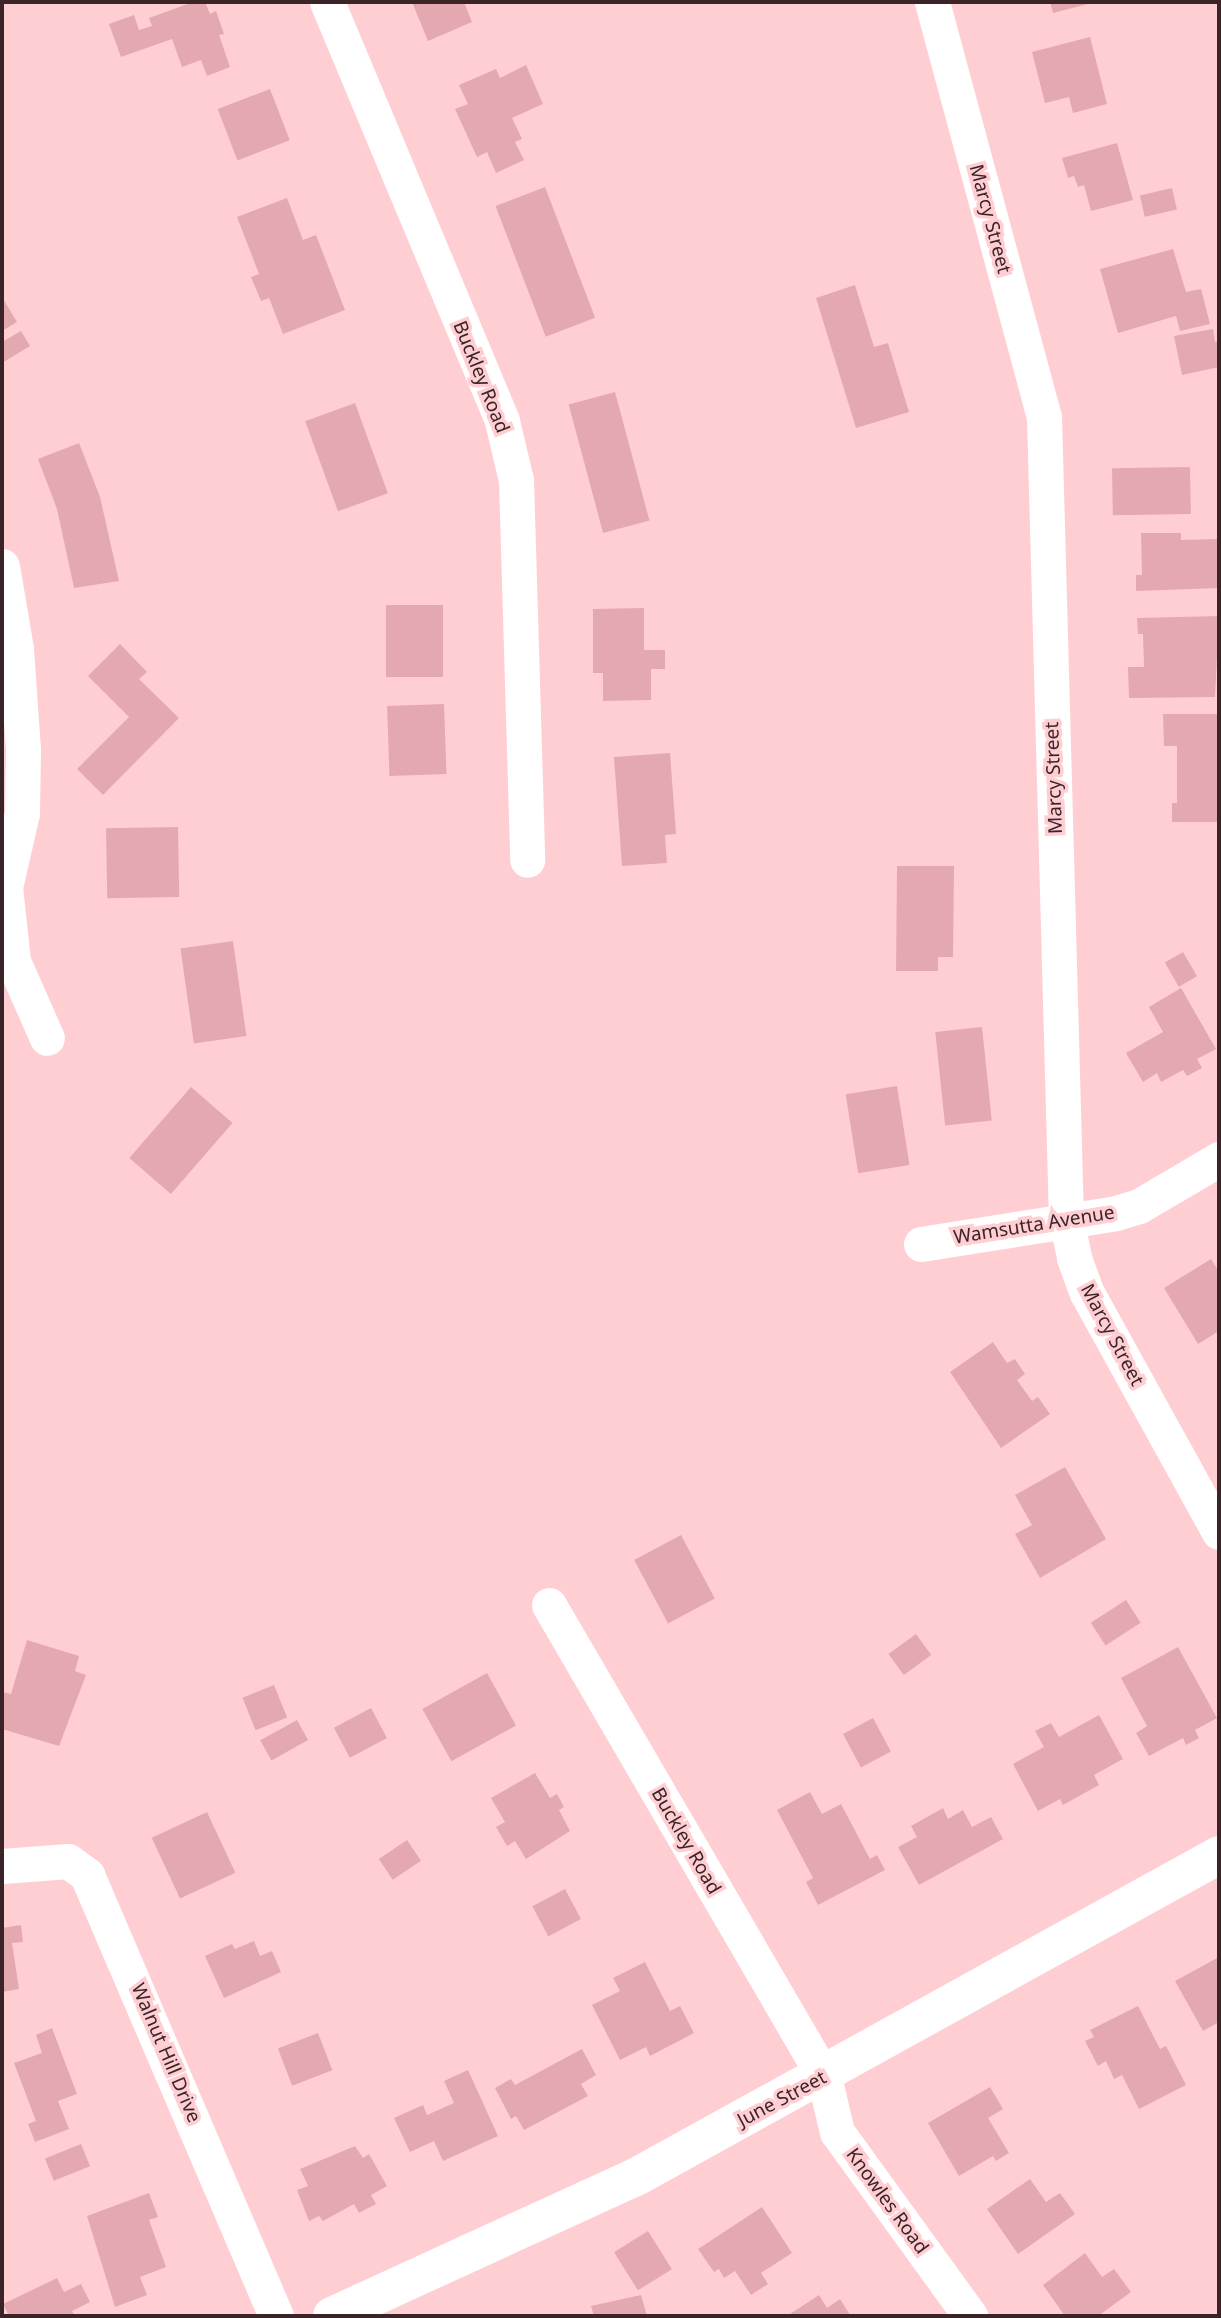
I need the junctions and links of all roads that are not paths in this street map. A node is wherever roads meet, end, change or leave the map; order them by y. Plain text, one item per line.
1 (327, 2) edge
2 (932, 2) edge
3 (2, 566) edge
4 (527, 860) dead end
5 (3, 888) edge
6 (47, 1038) dead end
7 (1219, 1159) edge
8 (1066, 1219) junction
9 (921, 1244) dead end
10 (1219, 1532) edge
11 (549, 1605) dead end
12 (1219, 1855) edge
13 (2, 1866) edge
14 (824, 2077) junction
15 (276, 2316) edge
16 (332, 2316) edge
17 (970, 2316) edge

1 - 4 street, Buckley Road
2 - 8 street, Marcy Street
3 - 5 street
5 - 6 street
7 - 8 street, Wamsutta Avenue
8 - 9 street, Wamsutta Avenue
8 - 10 street, Marcy Street
11 - 14 street, Buckley Road
12 - 14 street, June Street
13 - 15 street, Walnut Hill Drive
14 - 16 street, June Street
14 - 17 street, Knowles Road

